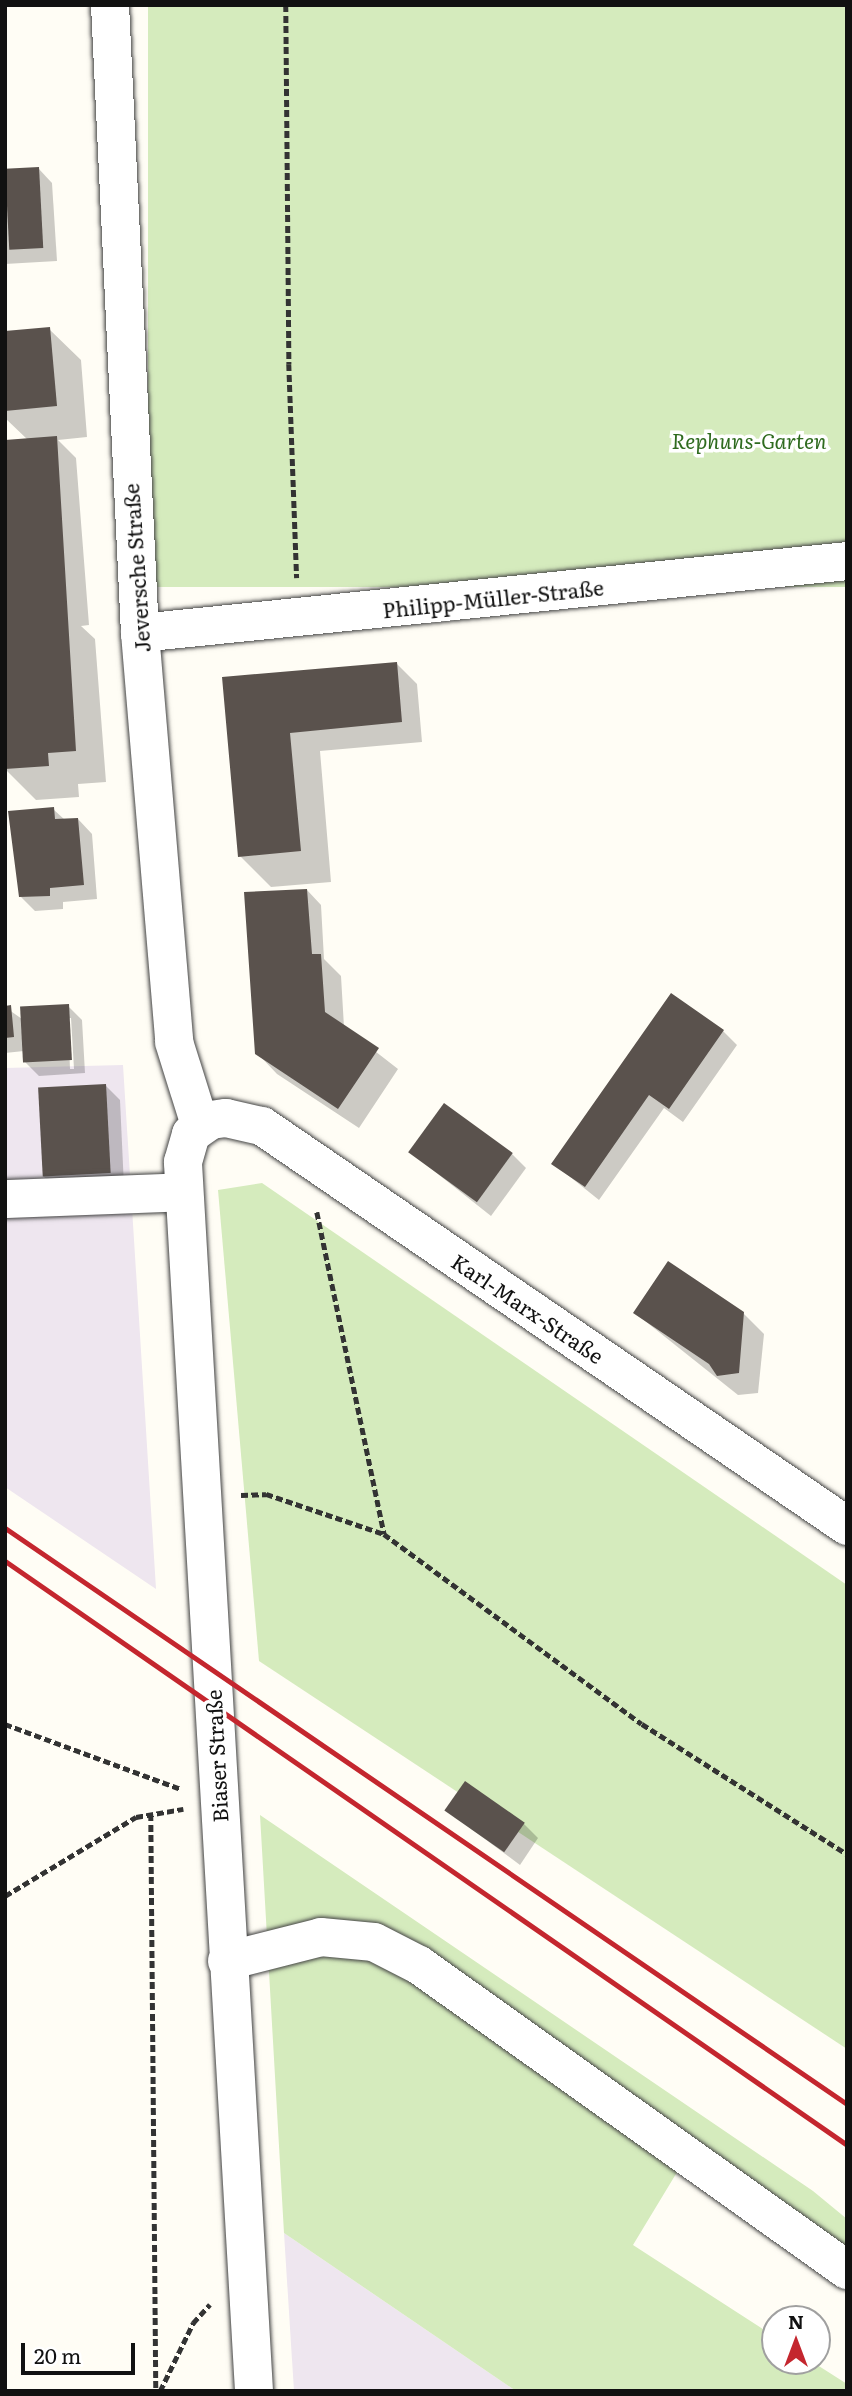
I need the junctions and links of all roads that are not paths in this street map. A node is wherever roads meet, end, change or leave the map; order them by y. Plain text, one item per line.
1 (110, 5) edge
2 (847, 561) edge
3 (140, 633) junction
4 (200, 1125) junction
5 (184, 1192) junction
6 (5, 1199) edge
7 (847, 1526) edge
8 (227, 1961) junction
9 (847, 2270) edge
10 (254, 2391) edge

1 - 3 street, Jeversche Straße
2 - 3 street, Philipp-Müller-Straße
3 - 4 street, Jeversche Straße
4 - 5 street, Biaser Straße
4 - 7 street, Karl-Marx-Straße
5 - 6 street
5 - 8 street, Biaser Straße
8 - 9 street
8 - 10 street, Biaser Straße

